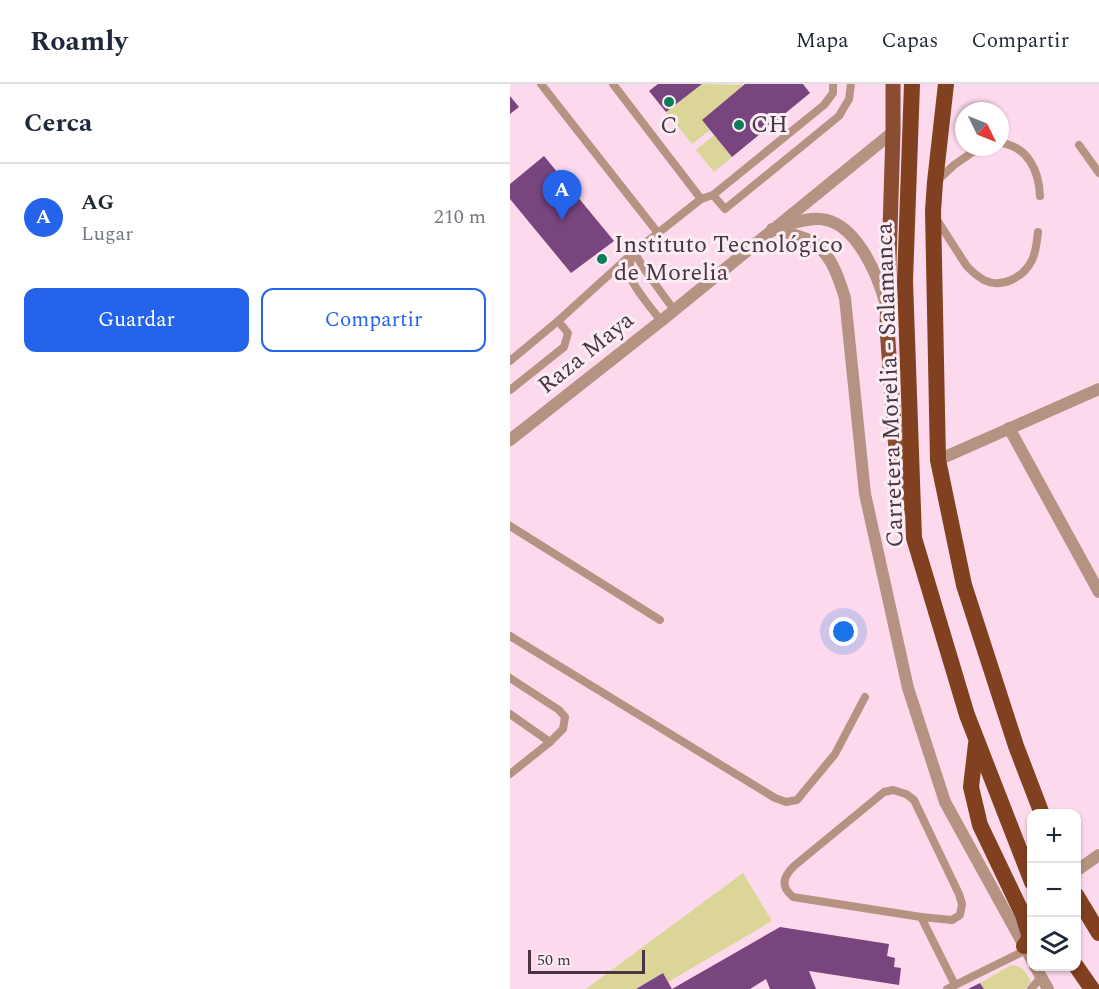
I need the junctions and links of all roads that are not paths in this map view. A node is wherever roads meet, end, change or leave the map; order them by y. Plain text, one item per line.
1 (542, 84) edge
2 (613, 84) edge
3 (851, 84) edge
4 (893, 84) edge
5 (912, 84) edge
6 (946, 84) edge
7 (833, 88) edge
8 (849, 99) junction
9 (893, 132) junction
10 (1079, 145) dead end
11 (1009, 146) edge
12 (967, 156) edge
13 (1099, 172) edge
14 (935, 182) junction
15 (713, 195) junction
16 (1040, 196) dead end
17 (701, 199) junction
18 (934, 214) junction
19 (772, 230) junction
20 (1038, 232) dead end
21 (658, 233) junction
22 (634, 252) junction
23 (887, 309) junction
24 (674, 310) junction
25 (558, 321) junction
26 (661, 321) junction
27 (510, 361) edge
28 (1099, 389) edge
29 (510, 390) edge
30 (1009, 428) junction
31 (510, 440) edge
32 (938, 460) junction
33 (510, 526) edge
34 (914, 538) junction
35 (1099, 563) edge
36 (1087, 568) junction
37 (1099, 592) edge
38 (660, 621) dead end
39 (510, 636) edge
40 (510, 678) edge
41 (865, 697) dead end
42 (514, 717) edge
43 (510, 726) edge
44 (976, 741) junction
45 (550, 742) junction
46 (510, 774) edge
47 (1040, 809) edge
48 (1099, 855) edge
49 (1081, 868) edge
50 (1027, 869) edge
51 (1081, 902) edge
52 (921, 917) junction
53 (1027, 928) edge
54 (1099, 933) edge
55 (1027, 952) edge
56 (1080, 971) edge
57 (1038, 972) edge
58 (955, 985) junction
59 (947, 989) edge
60 (1030, 989) edge
61 (1048, 989) edge
62 (1092, 989) edge

1 - 21 lane
2 - 17 lane
3 - 8 lane
4 - 9 main road
5 - 34 highway, Carretera Morelia - Salamanca
6 - 14 highway, Carretera Morelia - Salamanca
7 - 8 lane
7 - 15 lane
8 - 15 lane
9 - 19 street, Raza Maya
9 - 23 main road
10 - 13 lane
11 - 16 lane
12 - 14 lane
14 - 18 highway, Carretera Morelia - Salamanca
15 - 17 lane
17 - 21 lane
18 - 20 lane
18 - 32 highway, Carretera Morelia - Salamanca
19 - 23 street, Raza Maya
19 - 24 street, Raza Maya
19 - 55 street
21 - 22 lane
22 - 24 lane
22 - 25 lane
22 - 26 lane
23 - 34 main road
24 - 26 street, Raza Maya
25 - 27 lane
25 - 29 lane
26 - 31 street, Raza Maya
28 - 30 street
30 - 32 street
30 - 36 street
32 - 47 highway, Carretera Morelia - Salamanca
33 - 38 lane
34 - 44 highway, Carretera Morelia - Salamanca
35 - 36 street
36 - 37 street
39 - 41 lane
40 - 45 lane
42 - 43 lane
42 - 45 lane
44 - 50 highway, Carretera Morelia - Salamanca
44 - 53 highway
45 - 46 lane
48 - 49 street
51 - 54 highway
52 - 52 lane
52 - 58 lane
55 - 58 lane
56 - 62 highway
57 - 60 lane
57 - 61 street
58 - 59 lane

